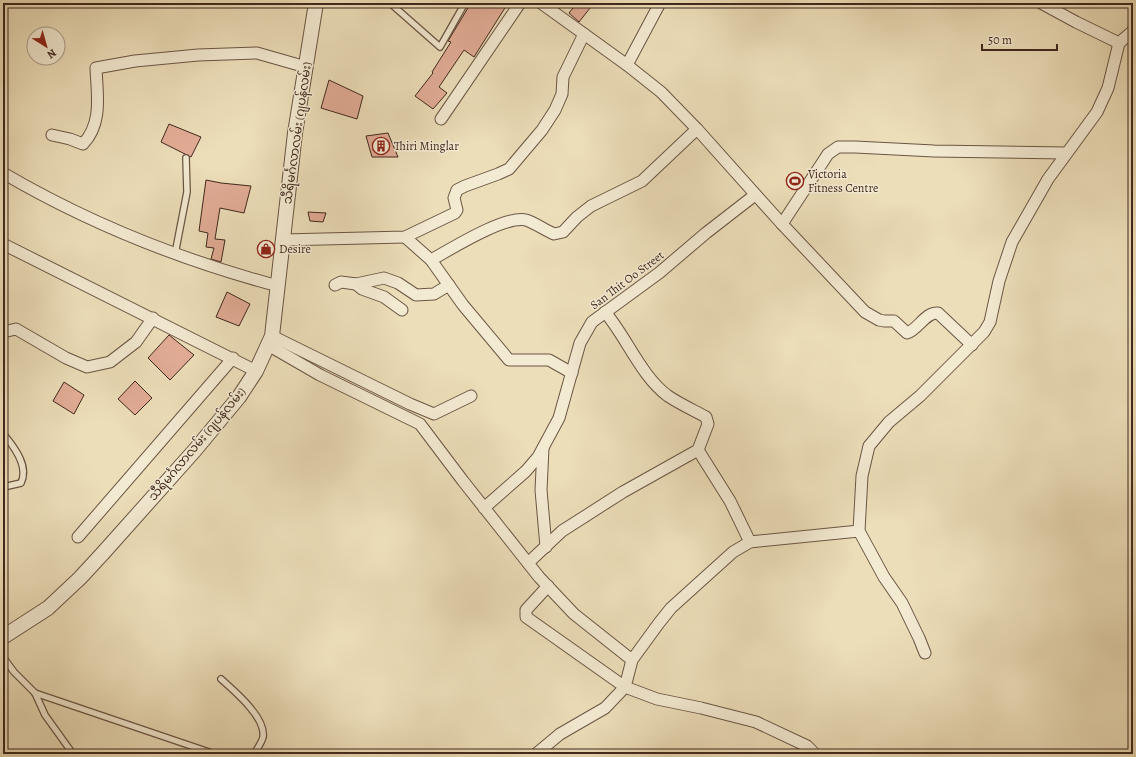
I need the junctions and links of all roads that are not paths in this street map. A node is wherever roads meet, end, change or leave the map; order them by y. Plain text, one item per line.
1 (316, 3) edge
2 (390, 3) edge
3 (465, 3) edge
4 (520, 3) edge
5 (541, 3) edge
6 (660, 3) edge
7 (1041, 3) edge
8 (1133, 31) edge
9 (584, 34) junction
10 (1119, 43) junction
11 (627, 65) junction
12 (306, 67) junction
13 (441, 119) dead end
14 (697, 129) junction
15 (52, 135) dead end
16 (1066, 153) junction
17 (186, 158) dead end
18 (3, 173) edge
19 (756, 195) junction
20 (782, 224) junction
21 (405, 237) junction
22 (283, 240) junction
23 (3, 244) edge
24 (175, 255) junction
25 (431, 260) junction
26 (356, 284) junction
27 (335, 285) dead end
28 (449, 285) junction
29 (278, 286) junction
30 (402, 310) dead end
31 (606, 312) junction
32 (153, 318) junction
33 (3, 332) edge
34 (270, 341) junction
35 (972, 345) junction
36 (233, 358) junction
37 (256, 371) junction
38 (572, 373) junction
39 (471, 396) dead end
40 (3, 436) edge
41 (544, 445) junction
42 (698, 450) junction
43 (3, 486) edge
44 (484, 508) junction
45 (859, 531) junction
46 (78, 537) dead end
47 (750, 542) junction
48 (546, 547) junction
49 (528, 563) junction
50 (548, 586) junction
51 (3, 637) edge
52 (925, 653) dead end
53 (3, 657) edge
54 (632, 660) junction
55 (221, 679) dead end
56 (625, 687) junction
57 (35, 693) junction
58 (73, 754) edge
59 (215, 754) edge
60 (254, 754) edge
61 (536, 754) edge
62 (815, 754) edge

1 - 12 street, သီရိမင်္ဂလာလမ်း (ဂျပန်လမ်း)
2 - 3 lane
4 - 13 street
5 - 9 street
6 - 11 street
7 - 10 street
8 - 10 street
9 - 11 street
9 - 21 street
10 - 16 street
11 - 14 street
12 - 15 street
12 - 22 street, သီရိမင်္ဂလာလမ်း (ဂျပန်လမ်း)
14 - 19 street
14 - 25 street
16 - 20 street
16 - 35 street
17 - 24 lane
18 - 24 street
19 - 20 street
19 - 31 street, San Thit Oo Street
20 - 35 street
21 - 22 street
21 - 25 street
22 - 29 street, သီရိမင်္ဂလာလမ်း (ဂျပန်လမ်း)
23 - 32 street
24 - 29 street
25 - 28 street
26 - 27 street
26 - 28 street
26 - 30 street
28 - 38 street
29 - 34 street, သီရိမင်္ဂလာလမ်း (ဂျပန်လမ်း)
31 - 38 street, San Thit Oo Street
31 - 42 street
32 - 33 street
32 - 36 street
34 - 37 street, သီရိမင်္ဂလာလမ်း (ဂျပန်လမ်း)
34 - 39 street
34 - 44 street
35 - 45 street
36 - 37 street
36 - 46 street
37 - 51 street, သီရိမင်္ဂလာလမ်း (ဂျပန်လမ်း)
38 - 41 street, San Thit Oo Street
40 - 43 lane
41 - 44 street, San Thit Oo Street
41 - 48 street
42 - 47 street
42 - 48 street
44 - 49 street
45 - 47 street
45 - 52 street
47 - 54 street
48 - 49 street
49 - 50 street
50 - 54 street
50 - 56 street
53 - 57 lane
54 - 56 street
55 - 60 lane
56 - 61 street
56 - 62 street
57 - 58 lane
57 - 59 lane

